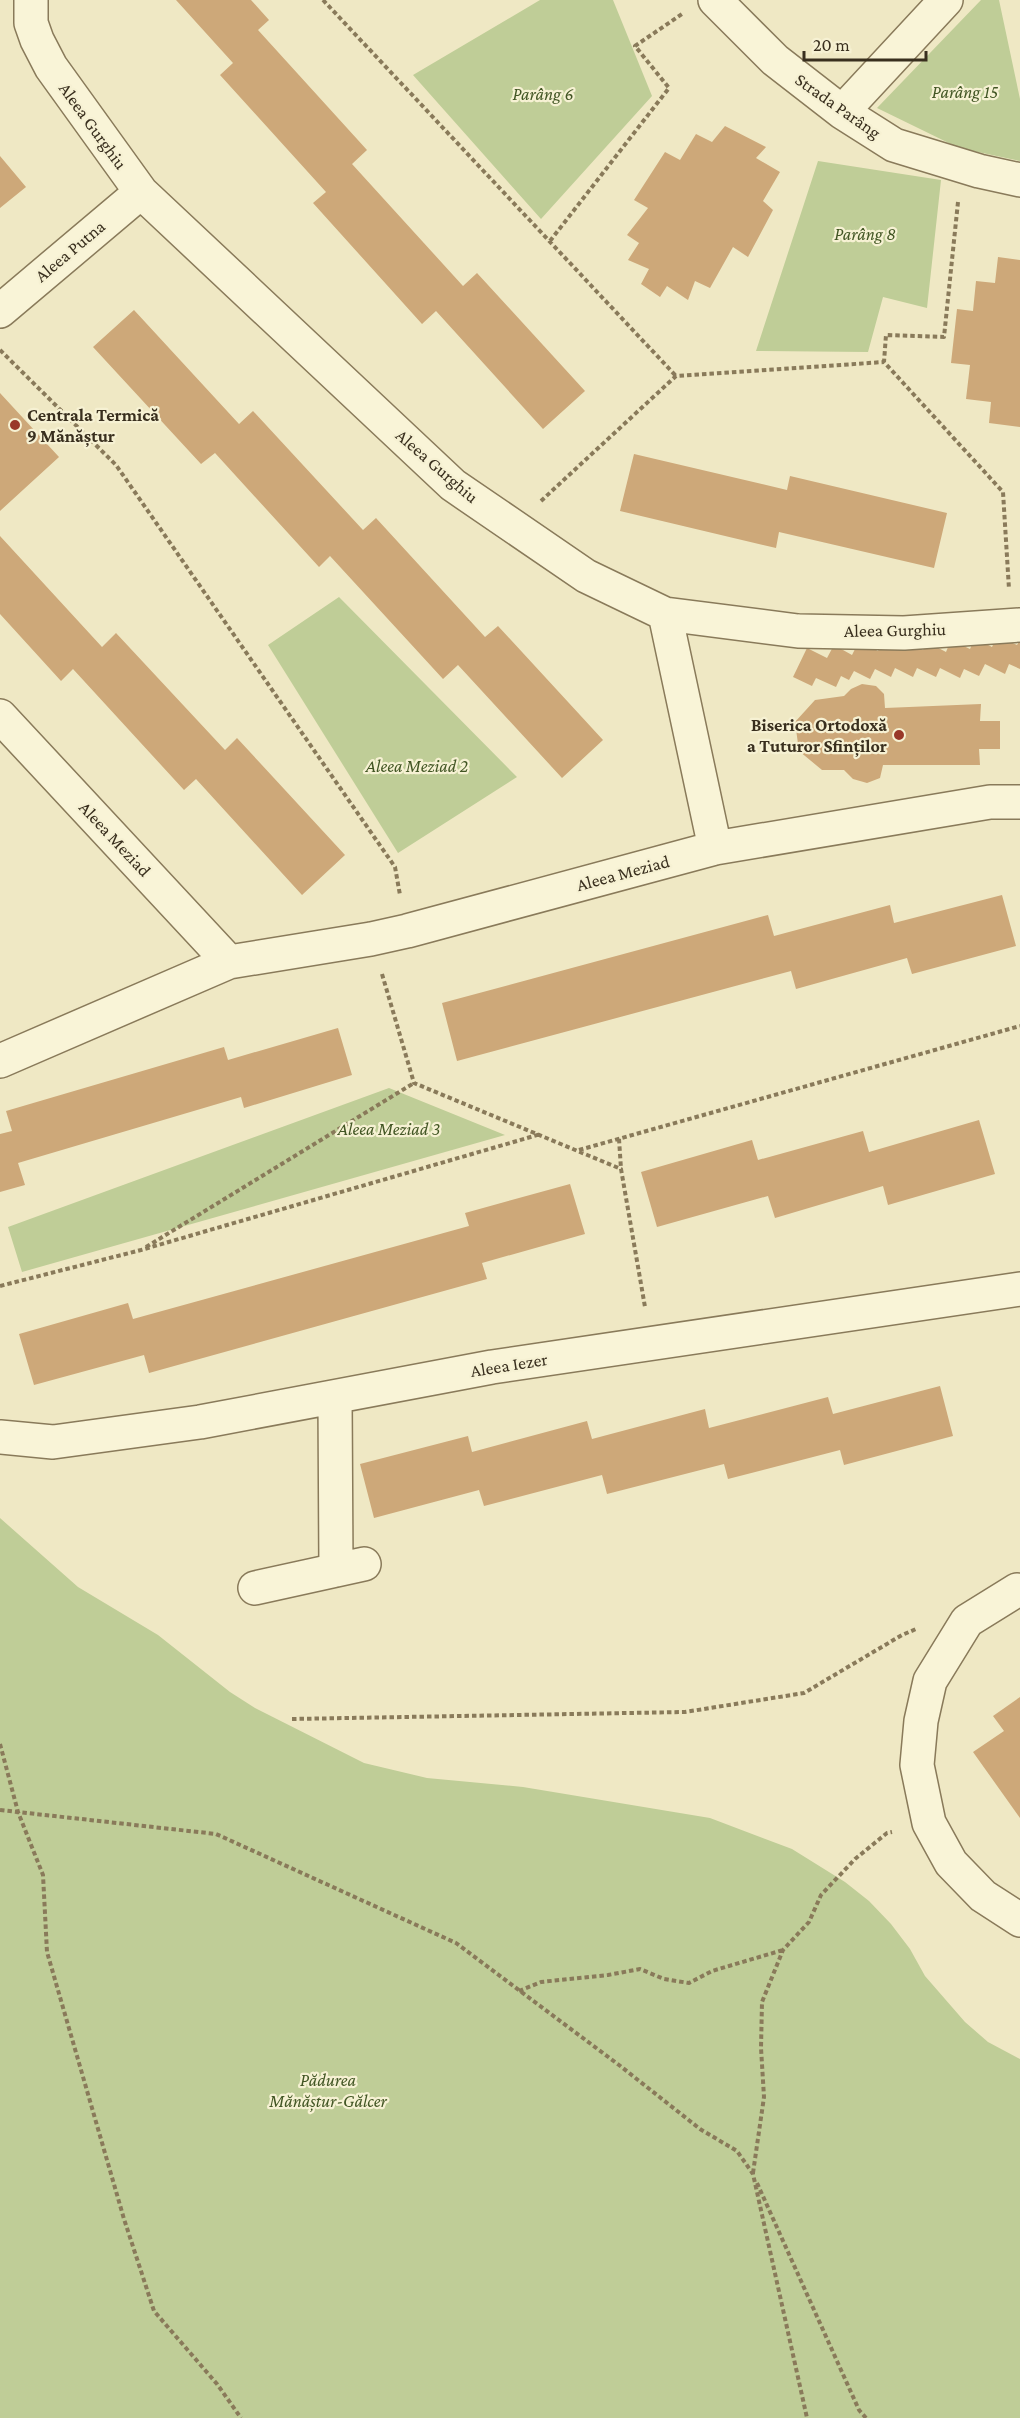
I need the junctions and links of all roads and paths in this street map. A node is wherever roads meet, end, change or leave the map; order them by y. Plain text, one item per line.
1 (31, 0) edge
2 (323, 0) edge
3 (715, 0) edge
4 (946, 0) edge
5 (684, 13) dead end
6 (842, 112) junction
7 (962, 166) junction
8 (1020, 180) edge
9 (141, 192) junction
10 (550, 241) junction
11 (0, 310) edge
12 (0, 350) edge
13 (884, 362) junction
14 (676, 376) junction
15 (513, 527) junction
16 (666, 614) junction
17 (1016, 625) edge
18 (0, 716) edge
19 (1020, 802) edge
20 (715, 848) junction
21 (407, 931) junction
22 (371, 939) junction
23 (229, 962) junction
24 (1020, 1026) edge
25 (0, 1062) edge
26 (414, 1083) junction
27 (541, 1134) junction
28 (619, 1139) junction
29 (579, 1150) junction
30 (621, 1169) junction
31 (141, 1250) junction
32 (0, 1286) edge
33 (1020, 1289) edge
34 (652, 1342) junction
35 (335, 1397) junction
36 (0, 1437) edge
37 (1019, 1586) edge
38 (255, 1588) dead end
39 (923, 1627) dead end
40 (292, 1719) dead end
41 (0, 1744) edge
42 (0, 1810) edge
43 (18, 1812) junction
44 (929, 1823) junction
45 (1020, 1920) edge
46 (783, 1950) junction
47 (519, 1991) junction
48 (753, 2174) junction
49 (241, 2418) edge
50 (807, 2418) edge
51 (866, 2418) edge

1 - 9 street, Aleea Gurghiu
2 - 10 path
3 - 6 street, Strada Parâng
4 - 6 street
5 - 10 path
6 - 7 street, Strada Parâng
7 - 8 street, Strada Parâng
7 - 13 path
9 - 11 street, Aleea Putna
9 - 15 street, Aleea Gurghiu
10 - 14 path
12 - 21 path
13 - 14 path
13 - 17 path
14 - 15 path
15 - 16 street, Aleea Gurghiu
16 - 17 street, Aleea Gurghiu
16 - 20 street
18 - 23 street, Aleea Meziad
19 - 20 street, Aleea Meziad
20 - 21 street, Aleea Meziad
21 - 22 street, Aleea Meziad
22 - 23 street, Aleea Meziad
22 - 26 path
23 - 25 street, Aleea Meziad
24 - 28 path
26 - 27 path
26 - 31 path
27 - 29 path
27 - 31 path
28 - 29 path
28 - 30 path
29 - 30 path
30 - 34 path
31 - 32 path
33 - 34 street, Aleea Iezer
34 - 35 street, Aleea Iezer
35 - 36 street, Aleea Iezer
35 - 38 street
37 - 44 street
39 - 40 path
41 - 43 path
42 - 43 path
43 - 47 path
43 - 49 path
44 - 45 street
44 - 46 path
46 - 47 path
46 - 48 path
47 - 48 path
48 - 50 path
48 - 51 path

